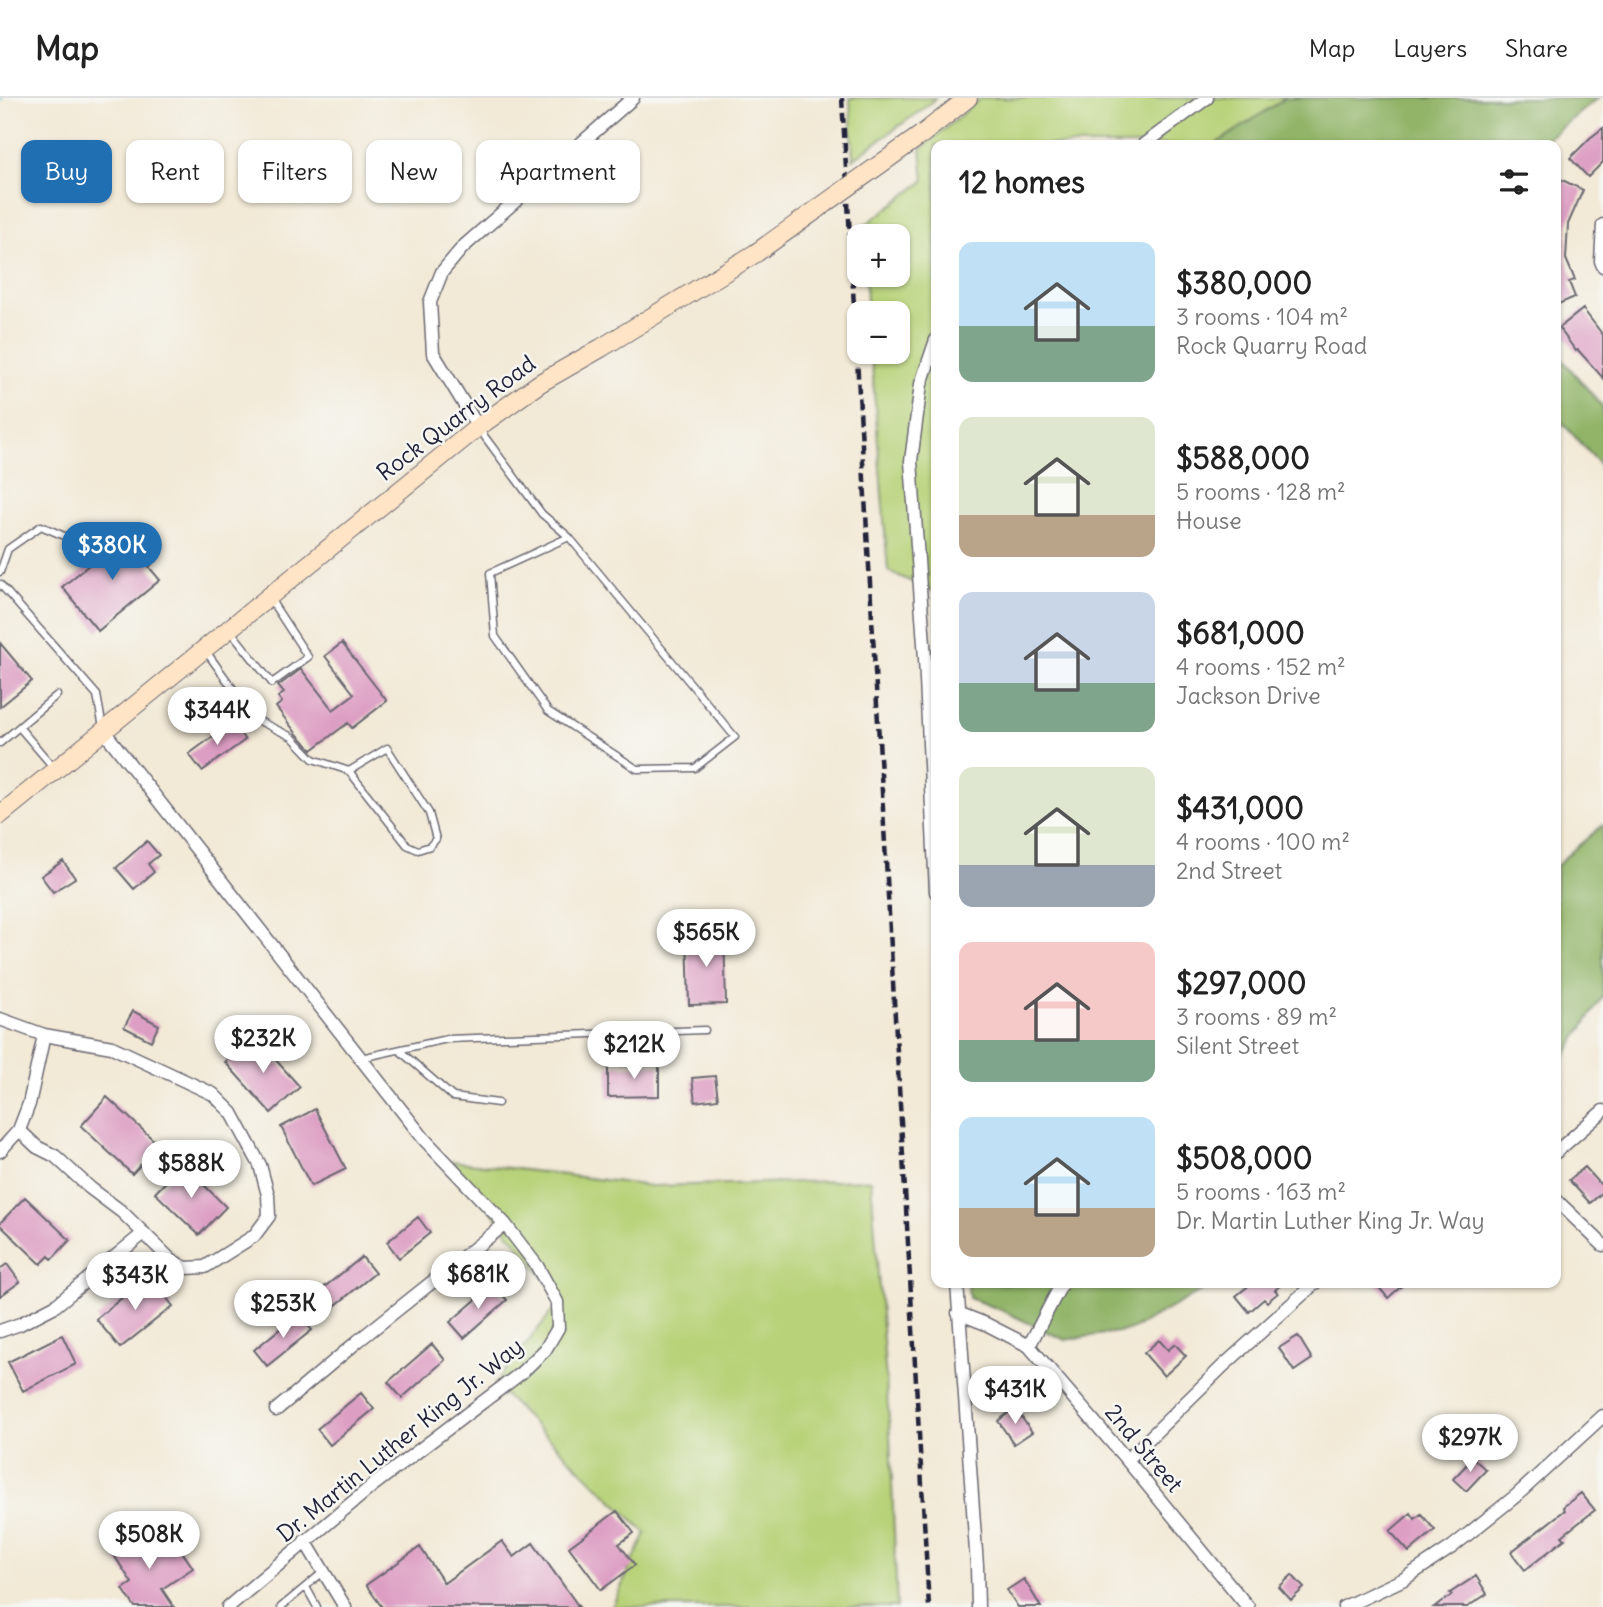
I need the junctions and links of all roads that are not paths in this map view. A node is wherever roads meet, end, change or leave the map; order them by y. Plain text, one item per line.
1 (633, 98) edge
2 (968, 98) edge
3 (1207, 98) edge
4 (1150, 140) edge
5 (1603, 225) edge
6 (1603, 266) edge
7 (931, 355) edge
8 (478, 427) junction
9 (569, 537) junction
10 (78, 542) dead end
11 (0, 572) edge
12 (0, 584) edge
13 (268, 597) junction
14 (229, 628) junction
15 (204, 648) junction
16 (931, 676) edge
17 (57, 695) dead end
18 (19, 727) junction
19 (103, 730) junction
20 (0, 743) edge
21 (55, 769) junction
22 (349, 771) junction
23 (0, 815) edge
24 (0, 1019) edge
25 (705, 1030) dead end
26 (44, 1035) junction
27 (399, 1050) junction
28 (361, 1058) junction
29 (498, 1103) dead end
30 (1603, 1111) edge
31 (19, 1130) junction
32 (1561, 1148) edge
33 (0, 1151) edge
34 (1561, 1205) edge
35 (505, 1224) junction
36 (144, 1233) junction
37 (1603, 1245) edge
38 (957, 1288) edge
39 (1059, 1288) edge
40 (1309, 1288) edge
41 (958, 1313) junction
42 (0, 1331) edge
43 (1028, 1346) junction
44 (276, 1410) dead end
45 (1603, 1416) edge
46 (1127, 1460) junction
47 (304, 1541) junction
48 (323, 1573) junction
49 (306, 1587) junction
50 (228, 1607) edge
51 (281, 1607) edge
52 (317, 1607) edge
53 (345, 1607) edge
54 (978, 1607) edge
55 (1248, 1607) edge
56 (1344, 1607) edge

1 - 8 street
2 - 8 street, Rock Quarry Road, bridge
3 - 4 street
5 - 6 street
7 - 16 street
8 - 9 lane
8 - 13 street, Rock Quarry Road
9 - 9 lane
10 - 11 lane
12 - 19 lane
13 - 14 street, Rock Quarry Road
13 - 14 lane
14 - 15 street, Rock Quarry Road
15 - 19 street, Rock Quarry Road
15 - 22 lane
17 - 18 lane
18 - 20 lane
18 - 21 lane
19 - 21 street, Rock Quarry Road
19 - 28 street, Dr. Martin Luther King Jr. Way
21 - 23 street, Rock Quarry Road
22 - 22 lane
24 - 26 street
25 - 27 lane
26 - 31 street
26 - 36 street
27 - 28 lane
27 - 29 lane
28 - 35 street, Dr. Martin Luther King Jr. Way
30 - 32 street
31 - 33 street
31 - 36 street
34 - 37 street
35 - 44 street
35 - 47 street, Dr. Martin Luther King Jr. Way
36 - 42 street
38 - 41 street
39 - 43 street
40 - 46 street
41 - 43 street, 2nd Street
41 - 54 street
43 - 46 street, 2nd Street
45 - 56 street
46 - 55 street, 2nd Street
47 - 48 street
47 - 50 street, Dr. Martin Luther King Jr. Way
48 - 49 lane
48 - 53 street
49 - 51 lane
49 - 52 lane

